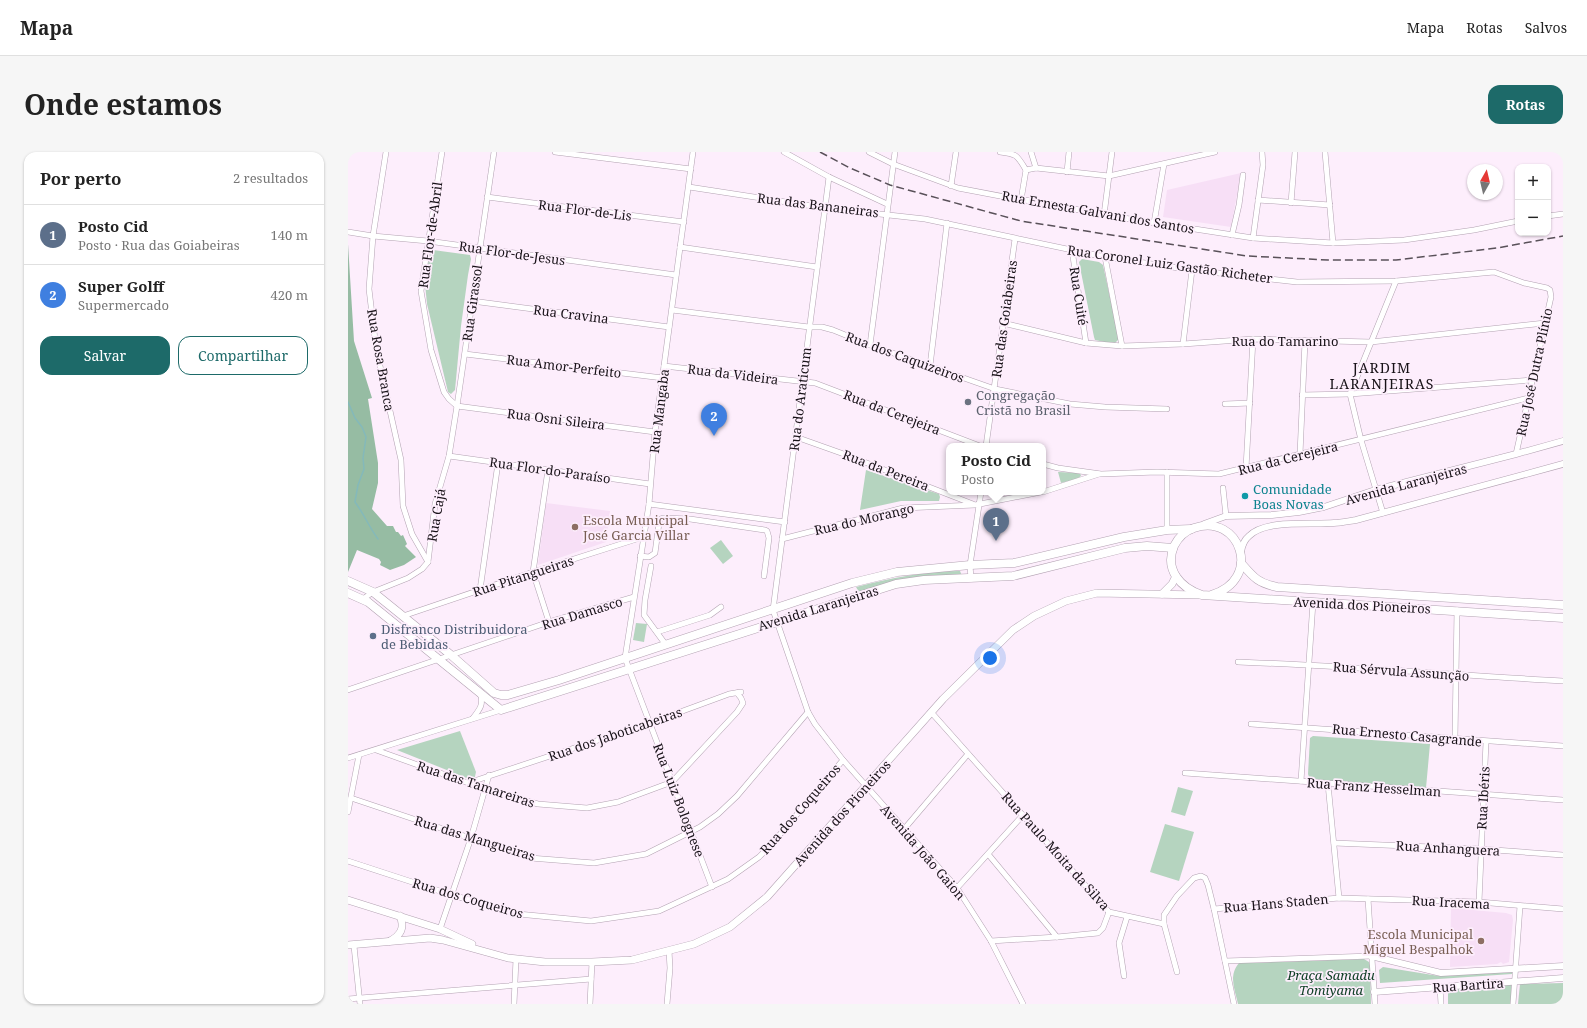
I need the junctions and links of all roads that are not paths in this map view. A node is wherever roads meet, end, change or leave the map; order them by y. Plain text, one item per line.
1 (386, 152) edge
2 (442, 152) edge
3 (494, 152) edge
4 (555, 152) edge
5 (693, 152) edge
6 (784, 152) edge
7 (869, 152) edge
8 (895, 152) edge
9 (956, 152) edge
10 (1000, 152) edge
11 (1031, 152) edge
12 (1069, 152) edge
13 (1112, 152) edge
14 (1212, 152) edge
15 (1262, 152) edge
16 (1295, 152) edge
17 (1325, 152) edge
18 (893, 164) junction
19 (1164, 164) junction
20 (1036, 168) junction
21 (691, 169) junction
22 (1026, 170) junction
23 (1067, 172) junction
24 (1243, 175) dead end
25 (1109, 176) junction
26 (829, 177) junction
27 (951, 186) junction
28 (689, 187) junction
29 (487, 197) junction
30 (1021, 200) junction
31 (1258, 200) junction
32 (1291, 202) junction
33 (887, 204) junction
34 (1330, 205) junction
35 (825, 208) junction
36 (886, 214) junction
37 (1563, 214) edge
38 (1104, 215) junction
39 (1551, 216) edge
40 (684, 222) junction
41 (1515, 222) edge
42 (947, 223) junction
43 (1154, 223) junction
44 (348, 232) edge
45 (1232, 235) junction
46 (373, 236) junction
47 (1253, 238) junction
48 (1015, 239) junction
49 (428, 241) junction
50 (1333, 243) junction
51 (680, 247) junction
52 (480, 249) junction
53 (1072, 250) junction
54 (1105, 257) junction
55 (818, 268) junction
56 (1192, 270) junction
57 (676, 275) junction
58 (1396, 282) junction
59 (1550, 290) joint
60 (472, 301) junction
61 (672, 310) junction
62 (1003, 323) junction
63 (1545, 323) junction
64 (809, 326) junction
65 (669, 327) junction
66 (1253, 339) junction
67 (1305, 341) junction
68 (1371, 342) junction
69 (1086, 343) junction
70 (1183, 344) junction
71 (870, 345) junction
72 (1122, 346) junction
73 (465, 354) junction
74 (664, 366) junction
75 (930, 366) junction
76 (662, 378) junction
77 (1532, 380) junction
78 (802, 383) junction
79 (995, 389) junction
80 (1350, 394) junction
81 (1302, 395) junction
82 (1528, 398) junction
83 (1250, 403) junction
84 (1225, 404) dead end
85 (457, 406) junction
86 (1167, 409) dead end
87 (655, 432) junction
88 (796, 437) junction
89 (1361, 440) junction
90 (1563, 441) edge
91 (972, 443) edge
92 (986, 443) edge
93 (1300, 454) junction
94 (1516, 454) junction
95 (449, 456) junction
96 (498, 463) junction
97 (1563, 464) edge
98 (1046, 465) edge
99 (1246, 468) junction
100 (548, 470) junction
101 (1167, 472) junction
102 (1101, 474) junction
103 (650, 484) junction
104 (1223, 488) dead end
105 (1375, 490) junction
106 (1046, 491) edge
107 (946, 492) edge
108 (954, 495) edge
109 (980, 495) edge
110 (1026, 495) edge
111 (648, 504) junction
112 (978, 504) junction
113 (1383, 513) junction
114 (1226, 516) junction
115 (785, 522) junction
116 (1200, 526) junction
117 (1191, 529) junction
118 (1167, 530) junction
119 (643, 537) junction
120 (782, 539) junction
121 (1174, 548) junction
122 (1240, 552) junction
123 (640, 556) junction
124 (428, 562) junction
125 (1241, 563) junction
126 (970, 565) junction
127 (651, 566) dead end
128 (533, 572) junction
129 (764, 576) dead end
130 (1176, 576) junction
131 (972, 579) junction
132 (348, 581) edge
133 (480, 590) junction
134 (373, 592) junction
135 (348, 593) edge
136 (1162, 594) junction
137 (1211, 594) junction
138 (1202, 595) junction
139 (634, 597) junction
140 (363, 599) junction
141 (1313, 602) junction
142 (1563, 605) edge
143 (721, 607) dead end
144 (773, 610) junction
145 (1457, 610) junction
146 (403, 616) junction
147 (1563, 618) edge
148 (777, 621) junction
149 (549, 622) junction
150 (656, 632) junction
151 (666, 645) junction
152 (451, 655) junction
153 (625, 658) junction
154 (439, 659) junction
155 (1238, 662) dead end
156 (1308, 664) junction
157 (629, 669) junction
158 (1456, 676) junction
159 (1563, 681) edge
160 (348, 690) edge
161 (479, 692) junction
162 (739, 692) joint
163 (501, 710) junction
164 (808, 712) junction
165 (931, 712) junction
166 (473, 719) junction
167 (650, 722) junction
168 (1251, 724) dead end
169 (1304, 727) junction
170 (1455, 738) junction
171 (1486, 742) junction
172 (393, 744) junction
173 (1563, 746) edge
174 (376, 750) junction
175 (968, 754) junction
176 (360, 755) junction
177 (393, 756) junction
178 (348, 758) edge
179 (843, 760) junction
180 (1185, 773) dead end
181 (490, 775) junction
182 (1300, 781) junction
183 (672, 782) junction
184 (468, 783) junction
185 (1328, 784) junction
186 (866, 786) junction
187 (485, 789) junction
188 (1484, 795) junction
189 (351, 798) junction
190 (1563, 800) edge
191 (348, 812) edge
192 (1022, 815) junction
193 (905, 828) junction
194 (692, 832) junction
195 (471, 838) junction
196 (1334, 843) junction
197 (1480, 849) junction
198 (988, 854) junction
199 (1563, 856) edge
200 (348, 861) edge
201 (712, 887) junction
202 (957, 888) junction
203 (452, 895) junction
204 (1339, 898) junction
205 (1368, 899) junction
206 (348, 900) edge
207 (1479, 902) junction
208 (1520, 906) junction
209 (1214, 909) junction
210 (1563, 910) edge
211 (1109, 912) junction
212 (400, 916) junction
213 (1127, 917) junction
214 (1164, 924) junction
215 (440, 929) junction
216 (1057, 937) junction
217 (430, 938) junction
218 (991, 941) junction
219 (386, 943) junction
220 (351, 945) edge
221 (669, 951) junction
222 (490, 952) junction
223 (1372, 956) junction
224 (516, 959) junction
225 (1225, 961) junction
226 (592, 962) junction
227 (1563, 966) edge
228 (1516, 968) junction
229 (1177, 972) dead end
230 (1124, 976) dead end
231 (1563, 978) edge
232 (591, 979) junction
233 (1515, 981) junction
234 (516, 986) junction
235 (1440, 987) junction
236 (1374, 992) junction
237 (348, 999) edge
238 (360, 1001) edge
239 (514, 1004) edge
240 (590, 1004) edge
241 (667, 1004) edge
242 (1023, 1004) edge
243 (1234, 1004) edge
244 (1375, 1004) edge
245 (1441, 1004) edge
246 (1513, 1004) edge

1 - 46 street, Rua Rosa Branca
2 - 49 street, Rua Flor-de-Abril
3 - 29 street, Rua Girassol
4 - 21 street
5 - 21 street, Rua Mangaba
6 - 26 street
7 - 18 street, Rua Ernesta Galvani dos Santos
8 - 18 street
9 - 27 street
10 - 22 street
11 - 20 street
12 - 23 street
13 - 25 street
14 - 19 street
15 - 31 street
16 - 32 street
17 - 34 street
18 - 27 street, Rua Ernesta Galvani dos Santos
18 - 33 street
19 - 25 street
19 - 43 street
20 - 22 street
20 - 23 street
21 - 28 street, Rua Mangaba
22 - 30 street
23 - 25 street
24 - 45 street
25 - 38 street
26 - 33 street
26 - 35 street, Rua do Araticum
27 - 30 street, Rua Ernesta Galvani dos Santos
28 - 35 street, Rua das Bananeiras
28 - 40 street, Rua Mangaba
29 - 40 street, Rua Flor-de-Lis
29 - 52 street, Rua Girassol
30 - 38 street, Rua Ernesta Galvani dos Santos
31 - 32 street
31 - 47 street
32 - 34 street
33 - 36 street
34 - 50 street
35 - 36 street, Rua das Bananeiras
35 - 55 street, Rua do Araticum
36 - 42 street, Rua das Bananeiras
36 - 71 street
37 - 39 street
38 - 43 street, Rua Ernesta Galvani dos Santos
40 - 51 street, Rua Mangaba
41 - 50 street, Rua Ernesta Galvani dos Santos
42 - 48 street, Rua Coronel Luiz Gastão Richeter
42 - 75 street
43 - 45 street, Rua Ernesta Galvani dos Santos
44 - 46 street, Rua Flor-de-Jesus
45 - 47 street, Rua Ernesta Galvani dos Santos
46 - 49 street, Rua Flor-de-Jesus
46 - 124 street, Rua Rosa Branca
47 - 50 street, Rua Ernesta Galvani dos Santos
48 - 53 street, Rua Coronel Luiz Gastão Richeter
48 - 62 street, Rua das Goiabeiras
49 - 52 street, Rua Flor-de-Jesus
49 - 85 street, Rua Flor-de-Abril
51 - 55 street
51 - 57 street, Rua Mangaba
52 - 57 street, Rua Flor-de-Jesus
52 - 60 street, Rua Girassol
53 - 54 street, Rua Coronel Luiz Gastão Richeter
53 - 69 street, Rua Cuité
54 - 56 street, Rua Coronel Luiz Gastão Richeter
54 - 72 street
55 - 64 street, Rua do Araticum
56 - 58 street, Rua Coronel Luiz Gastão Richeter
56 - 70 street
57 - 61 street, Rua Mangaba
58 - 59 street, Rua Coronel Luiz Gastão Richeter
58 - 68 street
59 - 63 street, Rua José Dutra Plínio
60 - 65 street, Rua Cravina
60 - 73 street, Rua Girassol
61 - 64 street, Rua dos Caquizeiros
61 - 65 street, Rua Mangaba
62 - 69 street, Rua do Tamarino
62 - 79 street, Rua das Goiabeiras
63 - 68 street, Rua do Tamarino
63 - 77 street, Rua José Dutra Plínio
64 - 71 street, Rua dos Caquizeiros
64 - 78 street, Rua do Araticum
65 - 74 street, Rua Mangaba
66 - 67 street, Rua do Tamarino
66 - 70 street, Rua do Tamarino
66 - 83 street
67 - 68 street, Rua do Tamarino
67 - 81 street
68 - 80 street
69 - 72 street, Rua do Tamarino
70 - 72 street, Rua do Tamarino
71 - 75 street, Rua dos Caquizeiros
73 - 76 street, Rua Amor-Perfeito
73 - 85 street, Rua Girassol
74 - 76 street, Rua Mangaba
74 - 78 street, Rua da Videira
75 - 79 street, Rua dos Caquizeiros
76 - 87 street, Rua Mangaba
77 - 80 street
77 - 82 street, Rua José Dutra Plínio
78 - 88 street, Rua do Araticum
78 - 91 street, Rua da Cerejeira
79 - 86 street, Rua dos Caquizeiros
79 - 92 street, Rua das Goiabeiras
80 - 81 street
80 - 89 street
81 - 93 street
82 - 89 street, Rua da Cerejeira
82 - 94 street, Rua José Dutra Plínio
83 - 84 street
83 - 99 street
85 - 87 street, Rua Osni Sileira
85 - 95 street, Rua Cajá
87 - 103 street, Rua Mangaba
88 - 107 street, Rua da Pereira
88 - 115 street, Rua do Araticum
89 - 93 street, Rua da Cerejeira
89 - 105 street
90 - 94 street, Avenida Laranjeiras
93 - 99 street, Rua da Cerejeira
94 - 105 street, Avenida Laranjeiras
95 - 96 street, Rua Flor-do-Paraíso
95 - 124 street, Rua Cajá
96 - 100 street, Rua Flor-do-Paraíso
96 - 133 street
97 - 113 street, Avenida Laranjeiras
98 - 102 street, Rua da Cerejeira
99 - 101 street, Rua da Cerejeira
100 - 103 street, Rua Flor-do-Paraíso
100 - 128 street
101 - 102 street, Rua da Cerejeira
101 - 118 street
102 - 106 street, Rua do Morango
103 - 111 street, Rua Mangaba
104 - 114 street
105 - 113 street
105 - 114 street, Avenida Laranjeiras
108 - 112 street, Rua da Pereira
109 - 112 street
110 - 112 street, Rua do Morango
111 - 115 street
111 - 119 street, Rua Mangaba
112 - 120 street, Rua do Morango
112 - 126 street
113 - 122 street, Avenida Laranjeiras
114 - 116 street, Avenida Laranjeiras
115 - 120 street, Rua do Araticum
116 - 117 main road
116 - 122 main road
117 - 118 main road, Avenida Laranjeiras
117 - 121 main road
118 - 126 main road, Avenida Laranjeiras
119 - 123 street, Rua Mangaba
119 - 128 street, Rua Pitangueiras
120 - 144 street, Rua do Araticum
121 - 130 main road
121 - 131 main road, Avenida Laranjeiras
122 - 125 main road
123 - 129 street
123 - 139 street, Rua Mangaba
124 - 134 street
125 - 137 main road
125 - 142 main road, Avenida dos Pioneiros
126 - 131 street
126 - 144 main road, Avenida Laranjeiras
127 - 150 street
128 - 133 street, Rua Pitangueiras
128 - 149 street
130 - 136 main road
130 - 138 main road
131 - 148 main road, Avenida Laranjeiras
132 - 134 main road
133 - 146 street, Rua Pitangueiras
134 - 140 street
134 - 146 main road
135 - 140 main road
136 - 138 main road, Avenida dos Pioneiros
136 - 165 main road, Avenida dos Pioneiros
137 - 138 main road, Avenida dos Pioneiros
137 - 141 main road, Avenida dos Pioneiros
139 - 149 street, Rua Damasco
139 - 153 street, Rua Mangaba
140 - 154 main road
141 - 145 main road, Avenida dos Pioneiros
141 - 156 street
143 - 150 street
144 - 148 street, Rua do Araticum
144 - 151 main road, Avenida Laranjeiras
145 - 147 main road, Avenida dos Pioneiros
145 - 158 street
146 - 152 main road
148 - 157 main road, Avenida Laranjeiras
148 - 164 street
149 - 152 street, Rua Damasco
150 - 151 street
151 - 153 main road, Avenida Laranjeiras
152 - 153 main road, Avenida Laranjeiras
152 - 154 street, Rua Damasco
153 - 157 street, Rua Mangaba
154 - 160 street, Rua Damasco
154 - 161 main road
155 - 156 street, Rua Sérvula Assunção
156 - 158 street, Rua Sérvula Assunção
156 - 169 street
157 - 163 main road, Avenida Laranjeiras
157 - 167 street, Rua Luiz Bolognese
158 - 159 street, Rua Sérvula Assunção
158 - 170 street
161 - 163 main road
161 - 166 street
162 - 167 street, Rua dos Jaboticabeiras
162 - 183 street, Rua das Tamareiras
163 - 166 street, Avenida Laranjeiras
164 - 179 street
164 - 194 street, Rua das Mangueiras
165 - 175 street, Rua Paulo Moita da Silva
165 - 186 main road, Avenida dos Pioneiros
166 - 172 street, Avenida Laranjeiras
167 - 181 street, Rua dos Jaboticabeiras
167 - 183 street, Rua Luiz Bolognese
168 - 169 street, Rua Ernesto Casagrande
169 - 170 street, Rua Ernesto Casagrande
169 - 182 street
170 - 171 street, Rua Ernesto Casagrande
171 - 173 street, Rua Ernesto Casagrande
171 - 188 street, Rua Ibéris
172 - 174 street, Avenida Laranjeiras
172 - 177 street
174 - 176 street, Avenida Laranjeiras
174 - 177 street, Rua das Tamareiras
175 - 192 street, Rua Paulo Moita da Silva
175 - 193 street
176 - 178 street, Avenida Laranjeiras
176 - 189 street
177 - 184 street, Rua das Tamareiras
179 - 186 street
179 - 201 street, Rua dos Coqueiros
180 - 182 street, Rua Franz Hesselman
181 - 184 street, Rua dos Jaboticabeiras
181 - 187 street
182 - 185 street, Rua Franz Hesselman
183 - 187 street, Rua das Tamareiras
183 - 194 street, Rua Luiz Bolognese
184 - 187 street, Rua das Tamareiras
185 - 188 street, Rua Franz Hesselman
185 - 196 street
186 - 193 street, Avenida João Gaion
186 - 221 main road, Avenida dos Pioneiros
187 - 195 street
188 - 190 street, Rua Franz Hesselman
188 - 197 street, Rua Ibéris
189 - 191 street
189 - 195 street, Rua das Mangueiras
192 - 198 street
192 - 211 street, Rua Paulo Moita da Silva
193 - 202 street, Avenida João Gaion
194 - 195 street, Rua das Mangueiras
194 - 201 street, Rua Luiz Bolognese
195 - 203 street
196 - 197 street, Rua Anhanguera
196 - 204 street
197 - 199 street, Rua Anhanguera
197 - 207 street, Rua Ibéris
198 - 202 street
198 - 216 street
200 - 203 street, Rua dos Coqueiros
201 - 203 street, Rua dos Coqueiros
202 - 218 street, Avenida João Gaion
203 - 215 street
204 - 205 street, Rua Iracema
204 - 209 street, Rua Hans Staden
205 - 207 street, Rua Iracema
205 - 223 street
206 - 212 main road
207 - 208 street, Rua Iracema
208 - 210 street, Rua Iracema
208 - 228 street
209 - 214 street
209 - 225 street
211 - 213 street, Rua Paulo Moita da Silva
211 - 216 street
212 - 215 main road
212 - 219 main road
213 - 214 street, Rua Paulo Moita da Silva
213 - 230 street
214 - 229 street
215 - 217 main road
215 - 222 main road
216 - 218 street
217 - 219 main road
217 - 222 main road
218 - 242 street, Avenida João Gaion
219 - 220 main road
220 - 238 street
221 - 226 main road, Avenida dos Pioneiros
221 - 241 street
222 - 224 main road, Avenida dos Pioneiros
223 - 225 street
223 - 228 street, Rua Bartira
223 - 236 street
224 - 226 main road, Avenida dos Pioneiros
224 - 234 street
225 - 243 street
226 - 232 street
227 - 228 street, Rua Bartira
228 - 233 street
231 - 233 street, Rua Bartira
232 - 234 street
232 - 240 street
233 - 235 street, Rua Bartira
233 - 246 street
234 - 238 street
234 - 239 street
235 - 236 street, Rua Bartira
235 - 245 street
236 - 244 street
237 - 238 street

